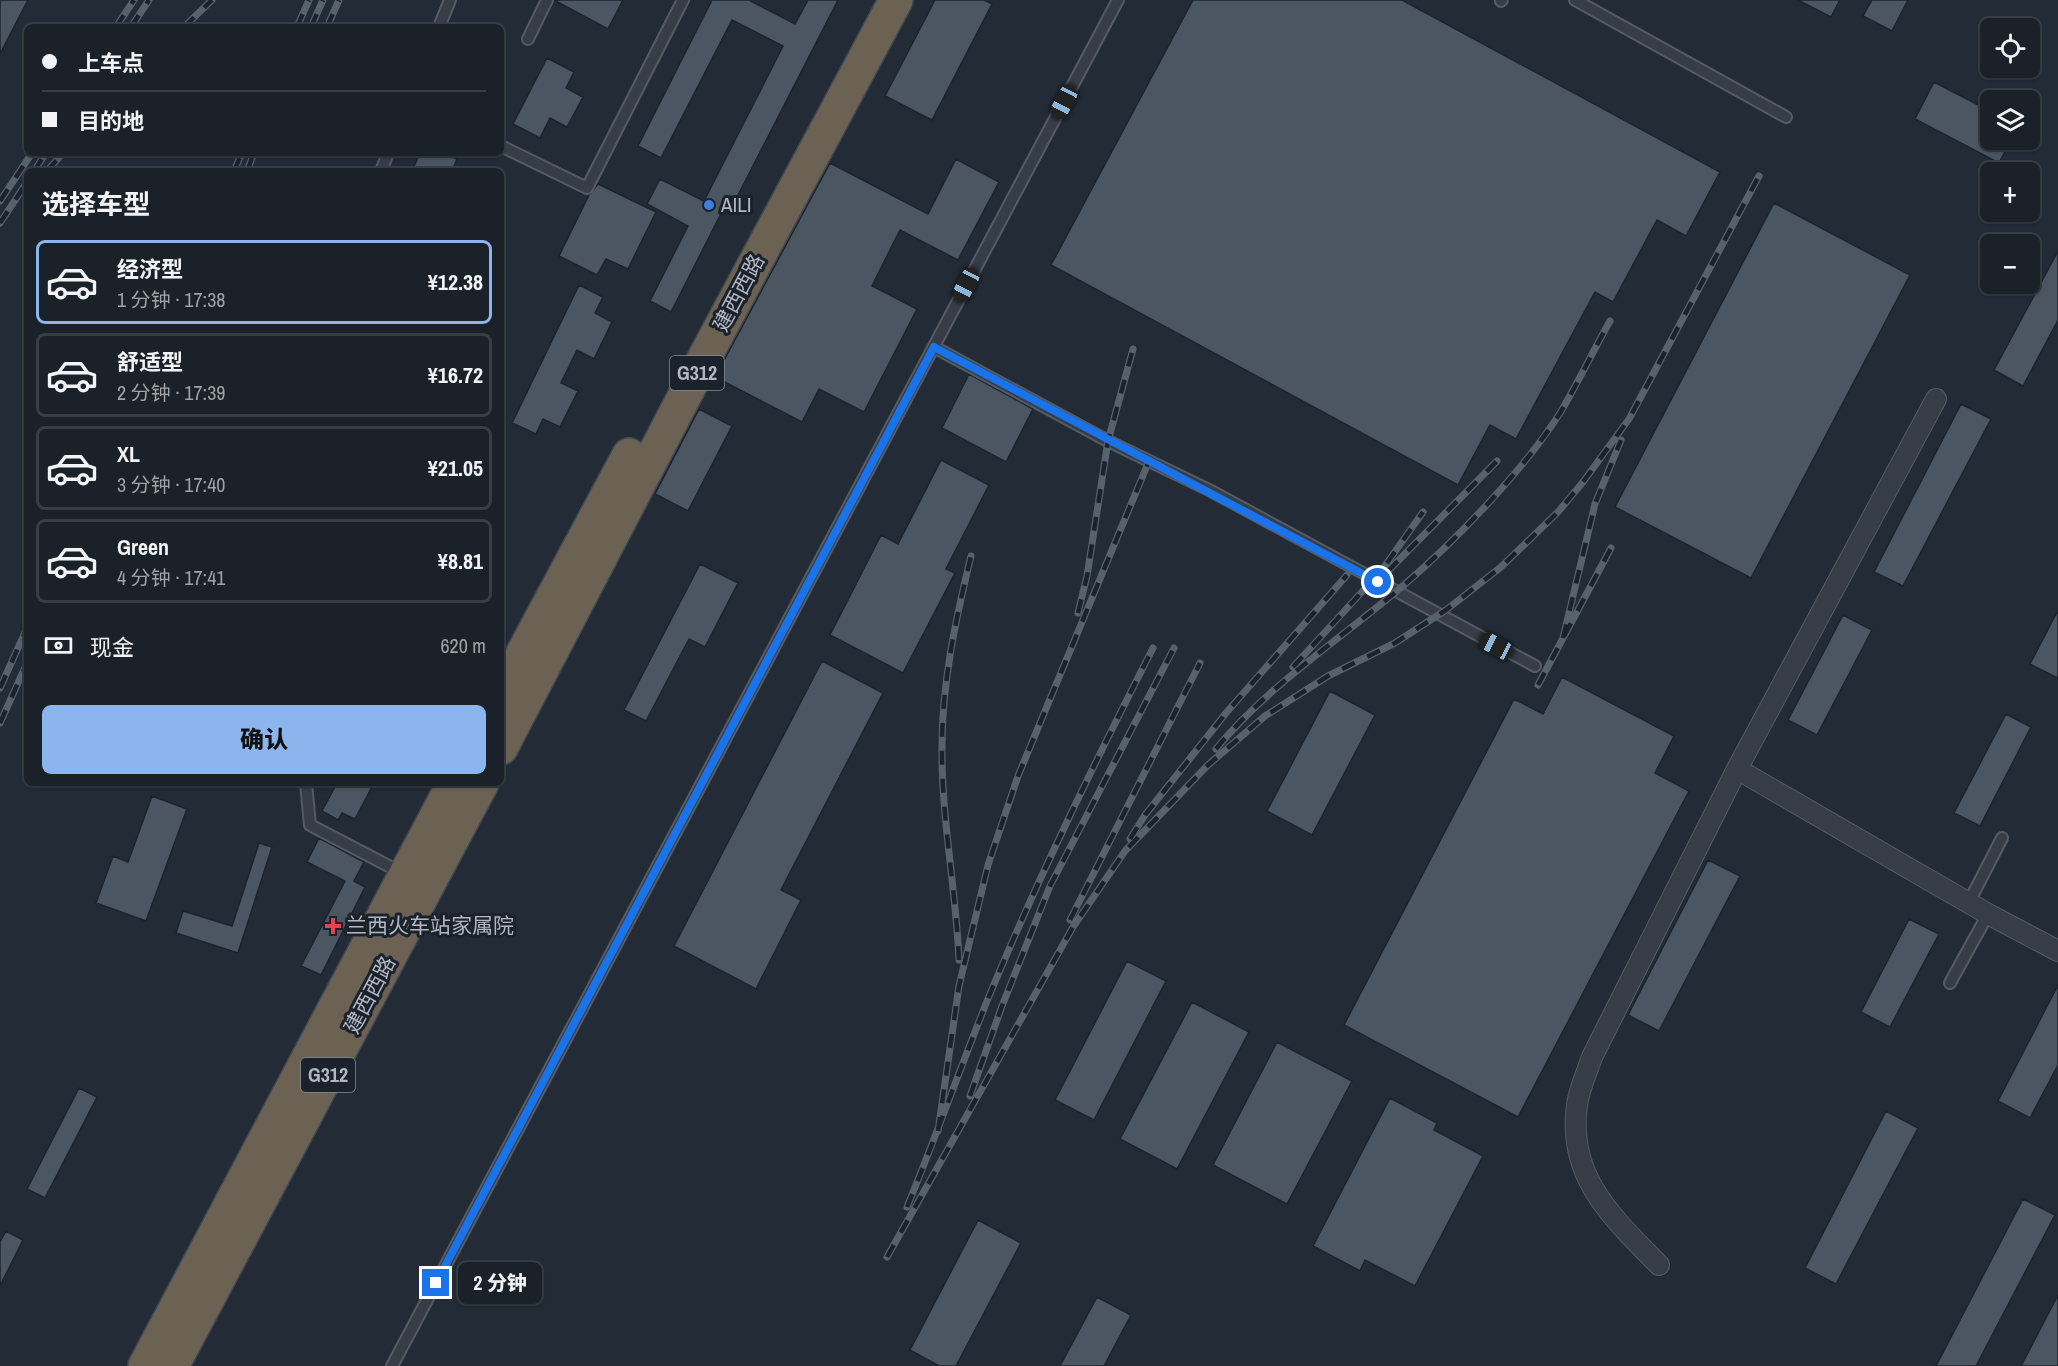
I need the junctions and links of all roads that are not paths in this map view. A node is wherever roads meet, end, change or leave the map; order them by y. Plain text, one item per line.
1 (450, 0) edge
2 (547, 0) edge
3 (683, 0) edge
4 (870, 0) edge
5 (896, 0) edge
6 (1118, 0) edge
7 (1575, 0) edge
8 (440, 24) edge
9 (528, 39) dead end
10 (1786, 117) dead end
11 (504, 147) edge
12 (934, 347) junction
13 (1936, 399) dead end
14 (1535, 666) dead end
15 (504, 688) edge
16 (504, 742) edge
17 (1737, 769) junction
18 (306, 786) edge
19 (452, 786) edge
20 (480, 786) edge
21 (2002, 838) dead end
22 (405, 875) junction
23 (1969, 903) junction
24 (1988, 914) junction
25 (2058, 951) edge
26 (1950, 983) dead end
27 (1659, 1265) dead end
28 (146, 1366) edge
29 (172, 1366) edge
30 (392, 1366) edge

1 - 8 lane
2 - 9 lane
3 - 11 lane
4 - 15 highway, 建西西路 / G312
5 - 16 highway, 建西西路 / G312
6 - 12 lane
7 - 10 lane
12 - 14 lane
12 - 30 lane
13 - 17 street
17 - 23 street
17 - 27 street
18 - 22 lane
19 - 22 highway, 建西西路 / G312
20 - 29 highway, 建西西路 / G312
21 - 23 lane
22 - 28 highway, 建西西路 / G312
23 - 24 street
24 - 25 street
24 - 26 lane

